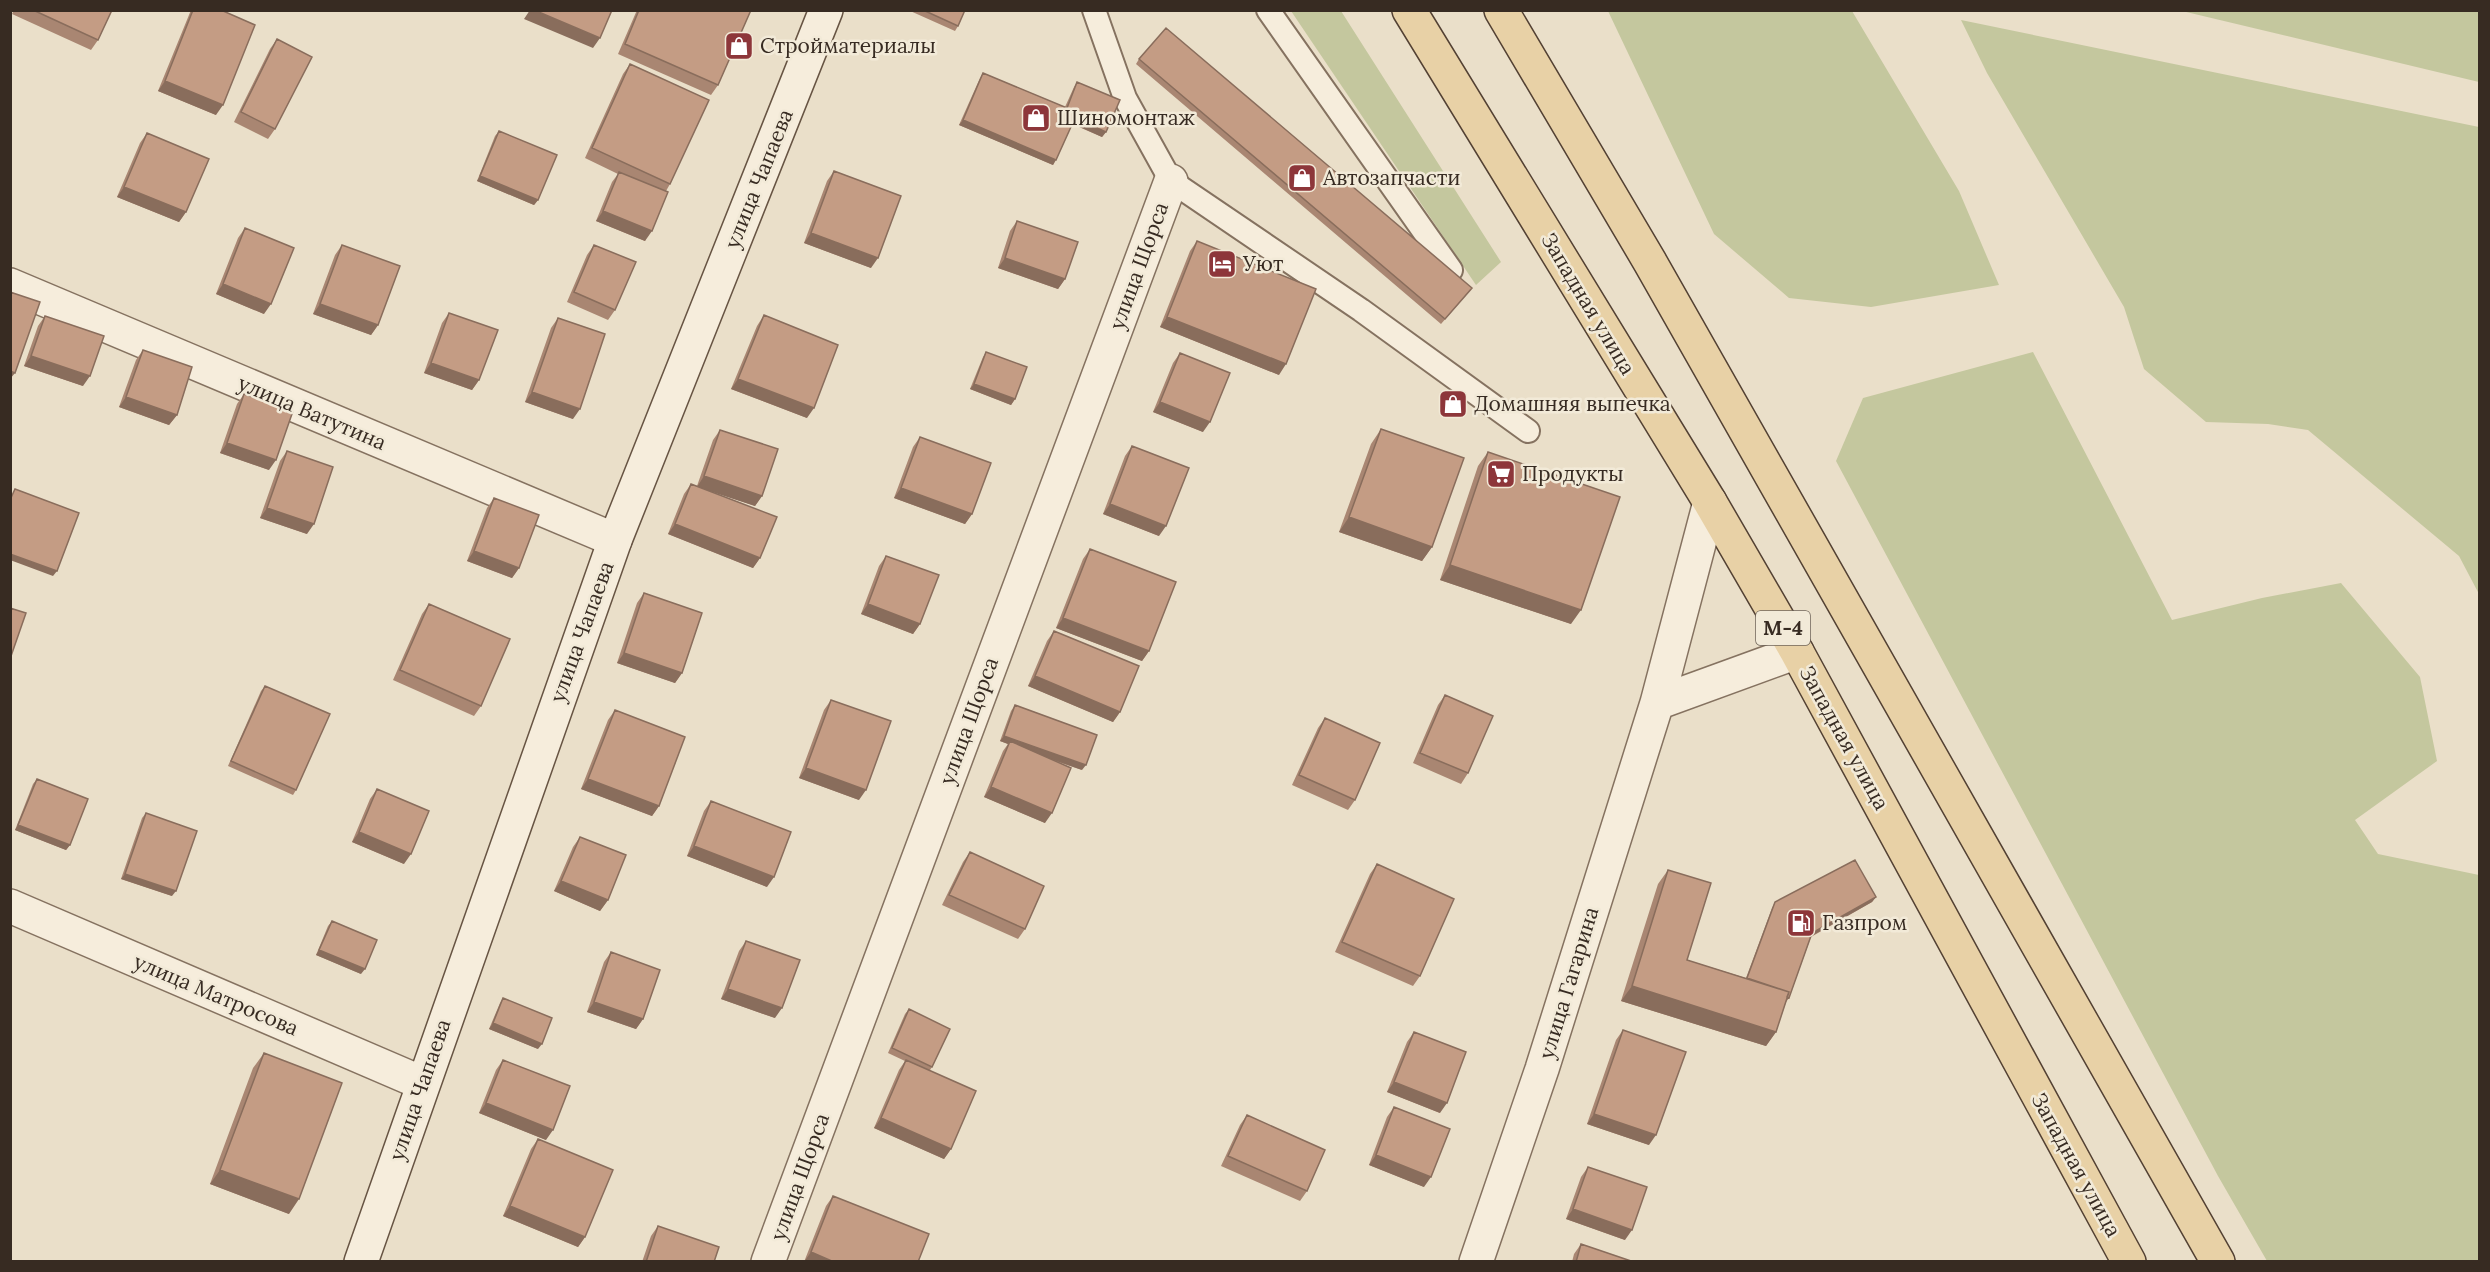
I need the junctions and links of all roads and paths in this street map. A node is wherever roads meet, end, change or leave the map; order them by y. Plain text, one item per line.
1 (826, 10) edge
2 (1094, 10) edge
3 (1268, 10) edge
4 (1409, 10) edge
5 (1501, 10) edge
6 (1171, 181) junction
7 (1450, 270) edge
8 (10, 285) edge
9 (1528, 431) dead end
10 (1710, 502) junction
11 (615, 540) junction
12 (1797, 652) junction
13 (1657, 703) junction
14 (10, 906) edge
15 (422, 1083) junction
16 (361, 1262) edge
17 (768, 1262) edge
18 (1476, 1262) edge
19 (2129, 1262) edge
20 (2218, 1262) edge

1 - 11 street, улица Чапаева
2 - 6 lane
3 - 7 lane
4 - 10 main road, Западная улица / М-4
5 - 20 main road
6 - 9 lane
6 - 17 street, улица Щорса
8 - 11 street, улица Ватутина
10 - 12 main road, Западная улица / М-4
10 - 13 street, улица Гагарина
11 - 15 street, улица Чапаева
12 - 13 street
12 - 19 main road, Западная улица / М-4
13 - 18 street, улица Гагарина
14 - 15 street, улица Матросова
15 - 16 street, улица Чапаева

